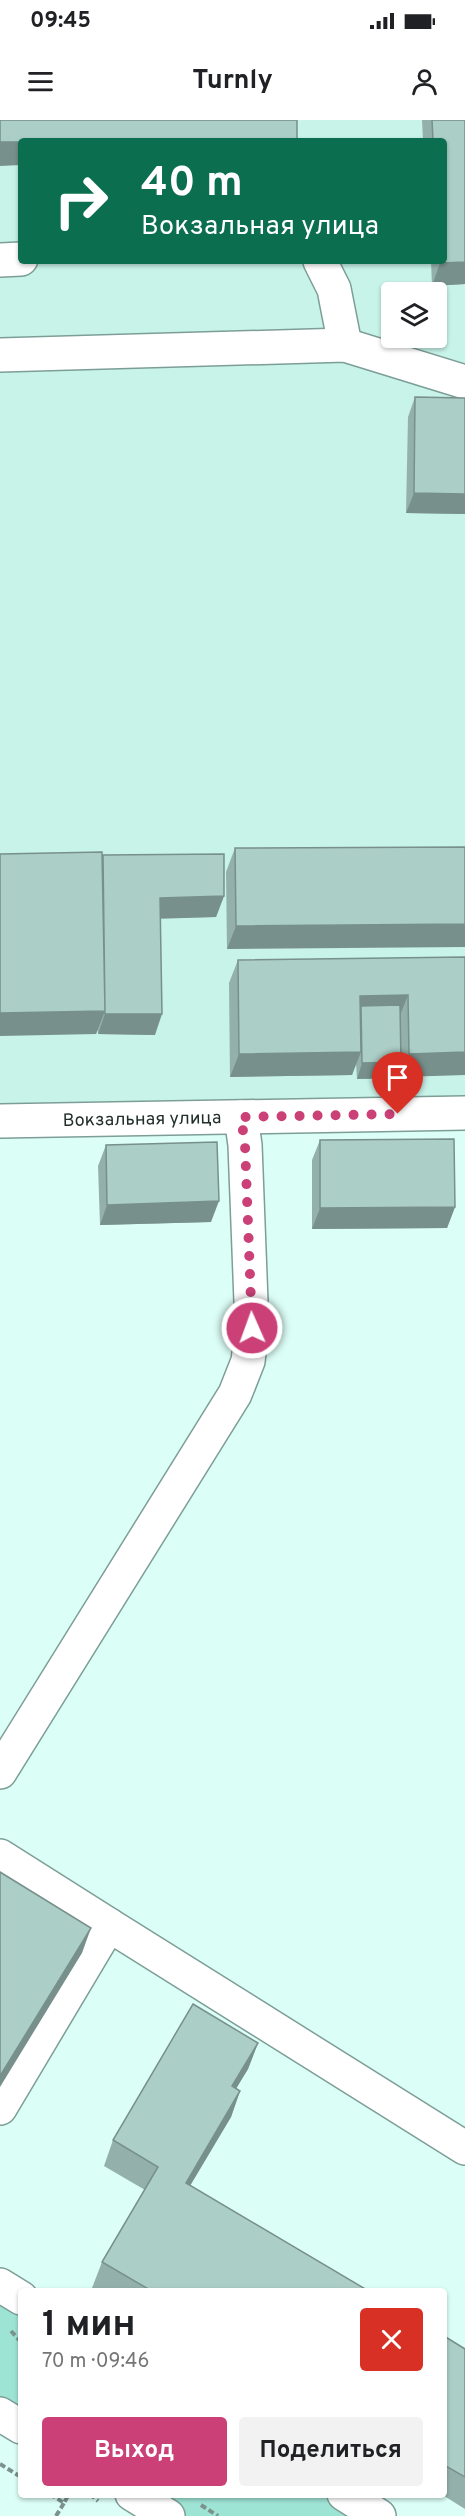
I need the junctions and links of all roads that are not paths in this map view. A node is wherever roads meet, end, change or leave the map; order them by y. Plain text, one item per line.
1 (18, 259) edge
2 (0, 260) edge
3 (322, 264) edge
4 (345, 345) junction
5 (0, 355) edge
6 (465, 382) edge
7 (465, 1113) edge
8 (241, 1117) junction
9 (0, 1121) edge
10 (0, 1772) edge
11 (0, 1856) edge
12 (109, 1925) junction
13 (0, 2108) edge
14 (465, 2148) edge
15 (0, 2285) edge
16 (18, 2296) edge
17 (0, 2414) edge
18 (18, 2425) edge
19 (139, 2498) edge
20 (350, 2498) edge
21 (168, 2516) edge
22 (379, 2516) edge

1 - 2 street
3 - 4 street
4 - 5 street
4 - 6 street
7 - 8 street, Вокзальная улица
8 - 9 street, Вокзальная улица
8 - 10 street
11 - 12 street
12 - 13 street
12 - 14 street
15 - 16 street
17 - 18 street
19 - 21 street
20 - 22 street

